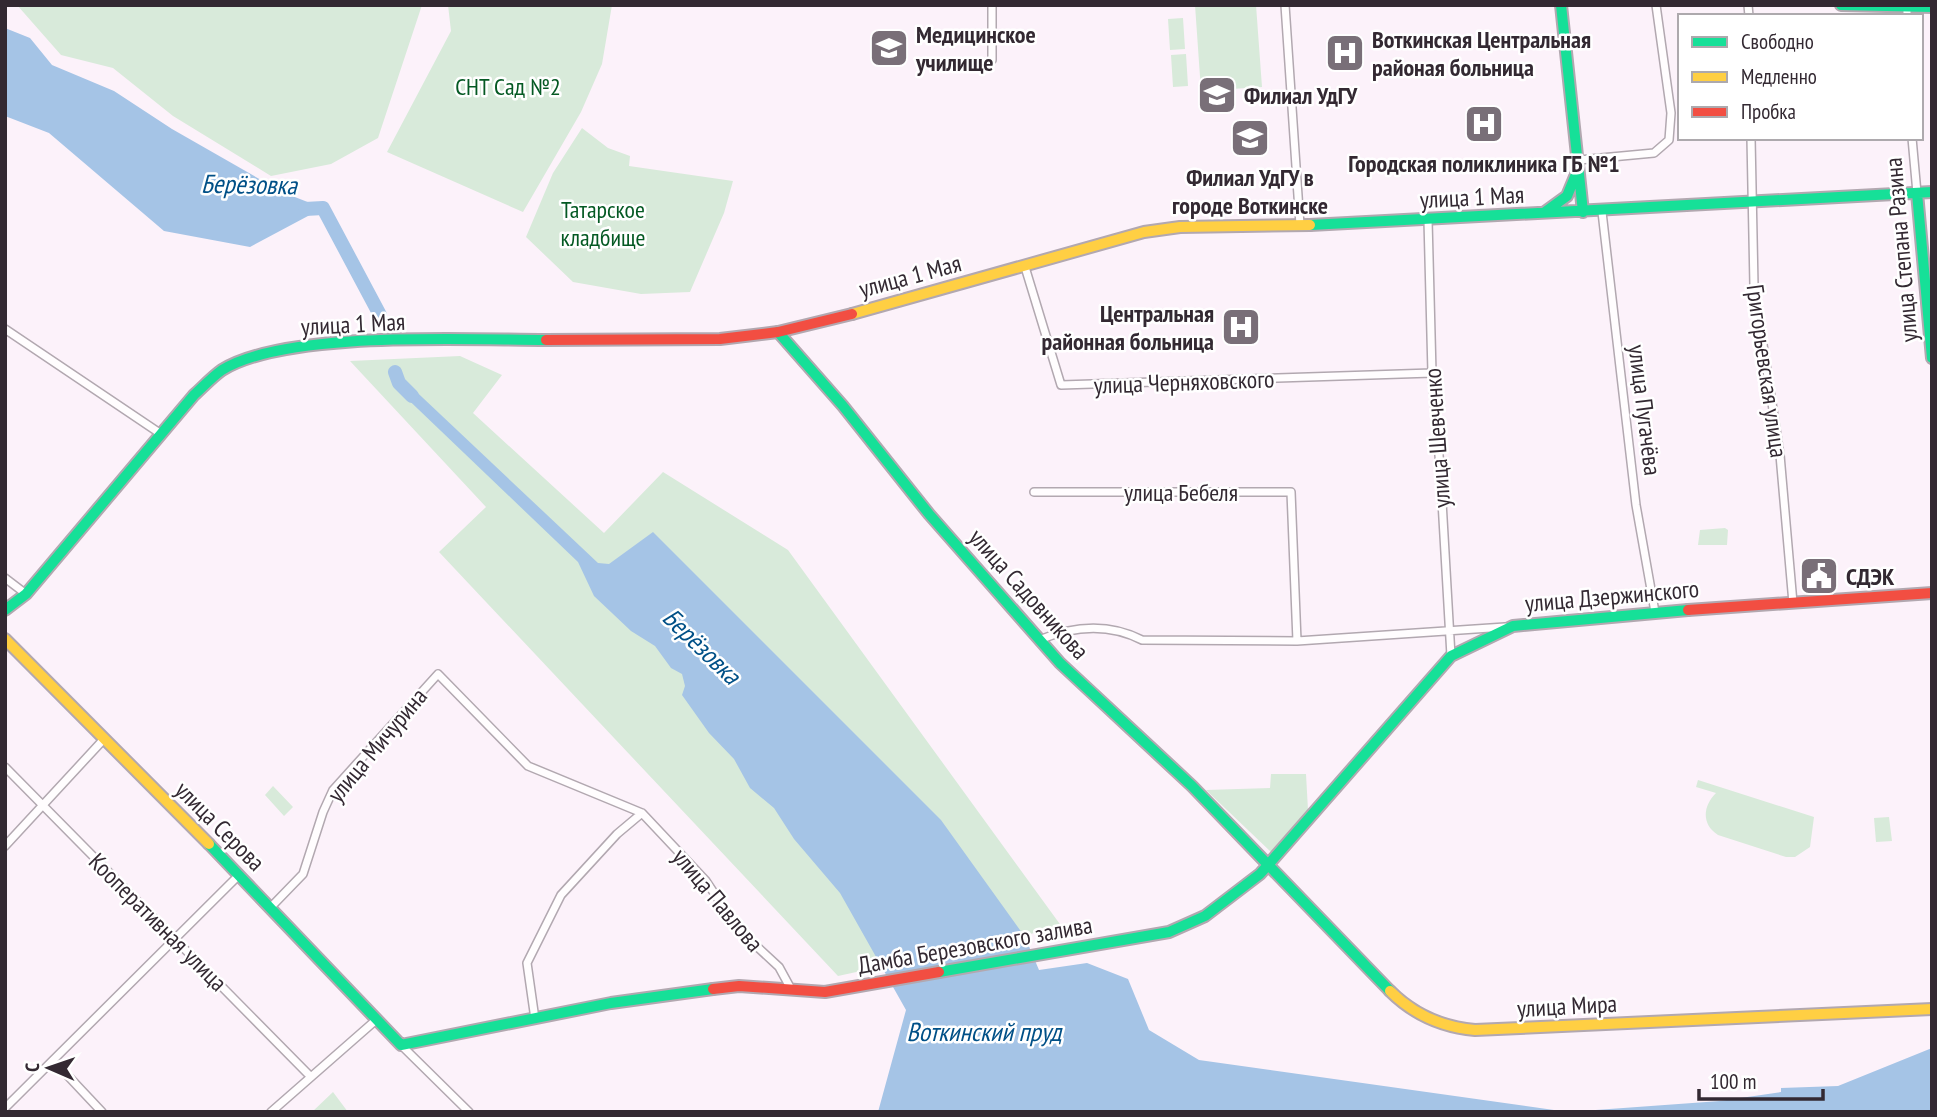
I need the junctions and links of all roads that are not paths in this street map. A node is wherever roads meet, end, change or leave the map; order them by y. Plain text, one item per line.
1 (992, 5) edge
2 (1285, 5) edge
3 (1561, 5) edge
4 (1656, 5) edge
5 (1841, 5) edge
6 (1932, 7) edge
7 (1907, 10) edge
8 (992, 60) dead end
9 (1751, 140) edge
10 (1912, 140) edge
11 (1579, 163) junction
12 (1932, 192) edge
13 (1917, 193) junction
14 (1753, 203) junction
15 (1583, 212) junction
16 (1602, 212) junction
17 (1541, 215) junction
18 (1428, 220) junction
19 (1300, 225) junction
20 (1026, 267) junction
21 (5, 329) edge
22 (778, 332) junction
23 (1932, 358) edge
24 (1432, 373) junction
25 (161, 434) junction
26 (1034, 492) dead end
27 (5, 578) edge
28 (1932, 593) edge
29 (26, 594) junction
30 (1793, 603) junction
31 (5, 610) edge
32 (1655, 612) junction
33 (1513, 626) junction
34 (1449, 631) junction
35 (5, 639) edge
36 (1039, 640) junction
37 (1297, 641) junction
38 (1451, 656) junction
39 (104, 739) junction
40 (5, 767) edge
41 (544, 772) joint
42 (44, 806) junction
43 (642, 813) junction
44 (5, 846) edge
45 (1270, 864) junction
46 (238, 876) junction
47 (271, 907) junction
48 (176, 940) junction
49 (791, 989) junction
50 (1932, 1009) edge
51 (535, 1019) junction
52 (376, 1020) junction
53 (401, 1045) junction
54 (54, 1061) junction
55 (310, 1076) junction
56 (5, 1108) edge
57 (102, 1112) edge
58 (271, 1112) edge
59 (469, 1112) edge

1 - 8 street
2 - 19 street
3 - 11 main road
4 - 11 street
5 - 7 main road
6 - 7 main road
9 - 14 street, Григорьевская улица
10 - 13 street, улица Степана Разина
11 - 15 main road
11 - 17 main road
12 - 13 main road, улица 1 Мая
13 - 14 main road, улица 1 Мая
13 - 23 main road, улица Степана Разина
14 - 16 main road, улица 1 Мая
14 - 30 street, Григорьевская улица
15 - 16 main road, улица 1 Мая
15 - 17 main road, улица 1 Мая
16 - 32 street, улица Пугачёва
17 - 18 main road, улица 1 Мая
18 - 19 main road, улица 1 Мая
18 - 24 street, улица Шевченко
19 - 20 main road, улица 1 Мая
20 - 22 main road, улица 1 Мая
20 - 24 street, улица Черняховского
21 - 25 street
22 - 25 main road, улица 1 Мая
22 - 36 main road, улица Садовникова
24 - 34 street, улица Шевченко
25 - 29 main road, улица 1 Мая
26 - 37 street, улица Бебеля
27 - 29 street
28 - 30 main road, улица Дзержинского
29 - 31 main road, улица 1 Мая
30 - 32 main road, улица Дзержинского
32 - 33 main road, улица Дзержинского
33 - 34 street
33 - 38 main road, улица Дзержинского
34 - 37 street
34 - 38 street, улица Шевченко
35 - 39 main road, улица Серова
36 - 37 street
36 - 45 main road, улица Садовникова
38 - 45 main road, улица Дзержинского
39 - 42 street
39 - 46 main road, улица Серова
40 - 42 street, Кооперативная улица
41 - 43 street, улица Павлова
41 - 47 street, улица Мичурина
42 - 44 street
42 - 48 street, Кооперативная улица
43 - 49 street, улица Павлова
43 - 51 street
45 - 49 main road, Дамба Березовского залива
45 - 50 main road, улица Мира
46 - 47 main road, улица Серова
46 - 48 street
47 - 52 main road, улица Серова
48 - 54 street
48 - 55 street, Кооперативная улица
49 - 51 main road
51 - 53 main road
52 - 53 main road, улица Серова
52 - 55 street
53 - 59 street, улица Серова
54 - 56 street
54 - 57 street
55 - 58 street

